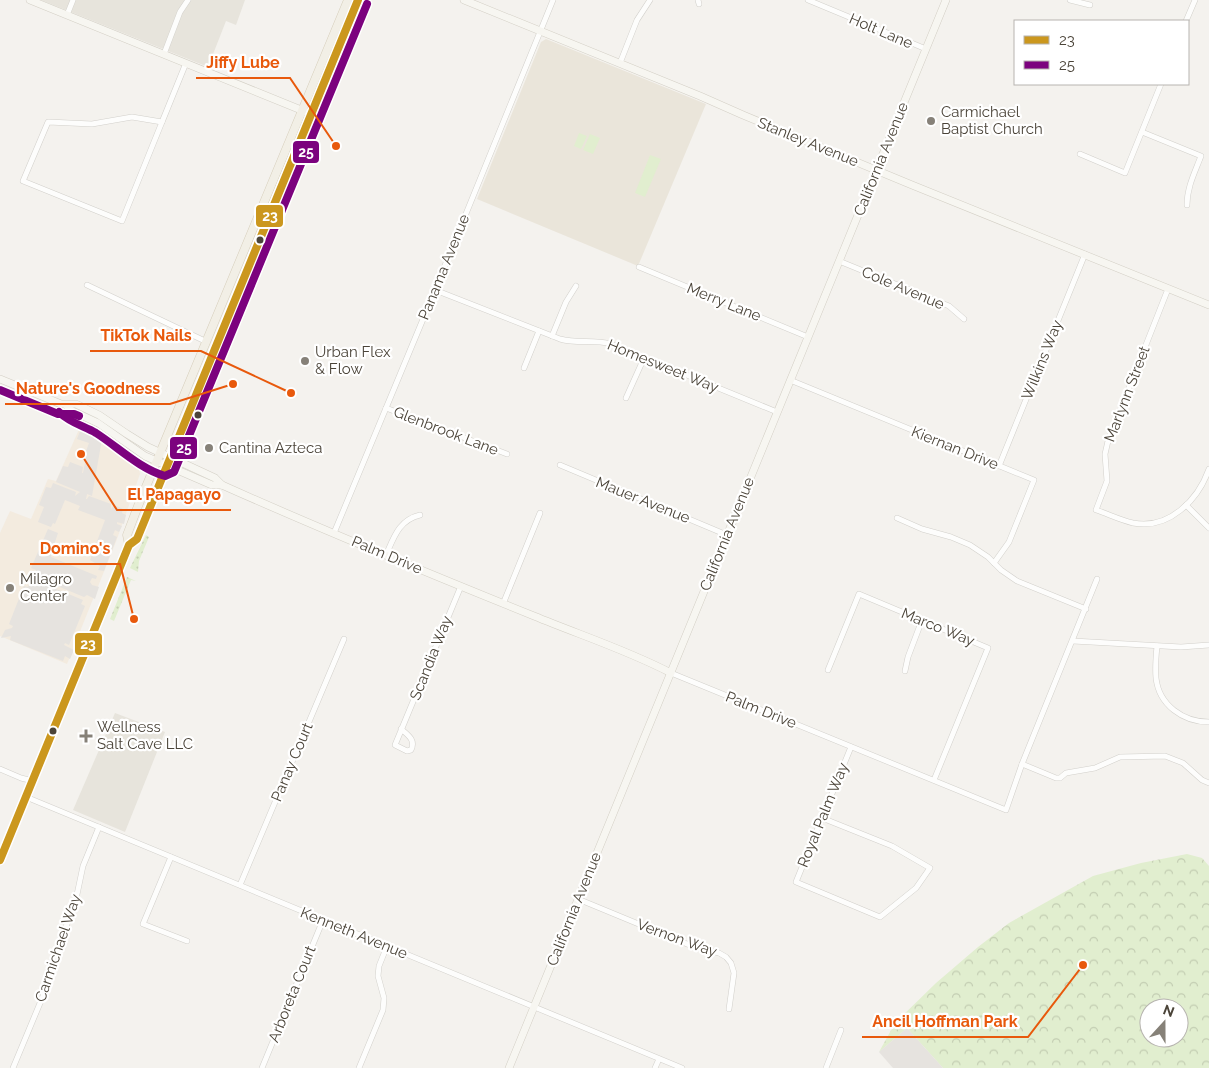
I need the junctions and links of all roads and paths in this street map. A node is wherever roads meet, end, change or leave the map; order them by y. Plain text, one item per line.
1 (30, 0) edge
2 (73, 0) edge
3 (188, 0) edge
4 (348, 0) edge
5 (358, 0) edge
6 (464, 0) edge
7 (553, 0) edge
8 (650, 0) edge
9 (808, 0) edge
10 (946, 0) edge
11 (1070, 0) edge
12 (1195, 0) edge
13 (1090, 5) dead end
14 (67, 15) junction
15 (1186, 20) edge
16 (541, 30) junction
17 (926, 50) junction
18 (164, 54) junction
19 (186, 63) junction
20 (620, 63) junction
21 (1162, 85) edge
22 (303, 110) junction
23 (311, 114) junction
24 (162, 122) junction
25 (1142, 132) junction
26 (1080, 154) dead end
27 (876, 170) junction
28 (1187, 205) dead end
29 (1085, 254) junction
30 (839, 261) junction
31 (639, 267) dead end
32 (232, 284) junction
33 (86, 285) dead end
34 (576, 286) dead end
35 (1168, 289) junction
36 (435, 290) junction
37 (1209, 305) edge
38 (964, 320) dead end
39 (539, 331) junction
40 (552, 336) junction
41 (808, 337) junction
42 (207, 342) junction
43 (212, 355) junction
44 (644, 358) junction
45 (524, 368) dead end
46 (0, 379) edge
47 (790, 380) junction
48 (626, 398) dead end
49 (66, 405) junction
50 (386, 408) junction
51 (777, 412) junction
52 (160, 453) junction
53 (507, 454) dead end
54 (170, 457) junction
55 (157, 462) junction
56 (560, 465) dead end
57 (166, 466) junction
58 (999, 466) junction
59 (1209, 469) edge
60 (222, 485) junction
61 (1186, 505) junction
62 (540, 513) dead end
63 (420, 515) dead end
64 (897, 518) dead end
65 (1209, 528) edge
66 (334, 533) junction
67 (727, 534) junction
68 (129, 545) junction
69 (386, 555) junction
70 (994, 562) junction
71 (1097, 579) dead end
72 (461, 586) junction
73 (503, 604) junction
74 (1086, 609) junction
75 (922, 620) junction
76 (344, 639) dead end
77 (1073, 641) junction
78 (1209, 645) edge
79 (1157, 646) junction
80 (828, 670) dead end
81 (905, 671) dead end
82 (671, 672) junction
83 (1209, 722) edge
84 (401, 729) dead end
85 (851, 747) junction
86 (1022, 764) junction
87 (0, 769) edge
88 (934, 780) junction
89 (33, 781) junction
90 (1209, 783) edge
91 (26, 797) junction
92 (822, 818) junction
93 (99, 828) junction
94 (171, 857) junction
95 (0, 860) edge
96 (240, 886) junction
97 (578, 899) junction
98 (323, 920) junction
99 (187, 941) dead end
100 (387, 946) junction
101 (534, 1007) junction
102 (729, 1009) dead end
103 (841, 1030) dead end
104 (659, 1059) junction
105 (14, 1068) edge
106 (262, 1068) edge
107 (360, 1068) edge
108 (509, 1068) edge
109 (655, 1068) edge
110 (682, 1068) edge
111 (826, 1068) edge

1 - 14 street
2 - 14 street
3 - 18 street
4 - 22 main road
5 - 23 main road
6 - 16 street, Stanley Avenue
7 - 16 street, Panama Avenue
8 - 20 street
9 - 17 street, Holt Lane
10 - 17 street, California Avenue
11 - 13 street
12 - 15 street
14 - 18 street
16 - 20 street, Stanley Avenue
16 - 36 street, Panama Avenue
17 - 27 street, California Avenue
18 - 19 street
19 - 22 street
19 - 24 street
20 - 27 street, Stanley Avenue
21 - 25 street
22 - 23 street
22 - 32 main road
23 - 43 main road
24 - 24 street
25 - 26 street
25 - 28 street
27 - 29 street, Stanley Avenue
27 - 30 street, California Avenue
29 - 35 street, Stanley Avenue
29 - 58 street, Wilkins Way
30 - 38 street, Cole Avenue
30 - 41 street, California Avenue
31 - 41 street, Merry Lane
32 - 42 main road
32 - 43 main road
33 - 42 street
34 - 40 street
35 - 37 street, Stanley Avenue
35 - 61 street, Marlynn Street
36 - 39 street, Homesweet Way
36 - 50 street, Panama Avenue
39 - 40 street, Homesweet Way
39 - 45 street
40 - 44 street, Homesweet Way
41 - 47 street, California Avenue
42 - 52 main road
43 - 54 main road
44 - 48 street
44 - 51 street, Homesweet Way
46 - 49 street
47 - 51 street, California Avenue
47 - 58 street, Kiernan Drive
49 - 52 street, Palm Drive
49 - 55 street, Palm Drive
50 - 53 street, Glenbrook Lane
50 - 66 street, Panama Avenue
51 - 67 street, California Avenue
52 - 54 street, Palm Drive
52 - 55 main road
54 - 57 main road
54 - 60 street, Palm Drive
55 - 57 street, Palm Drive
55 - 68 main road
56 - 67 street, Mauer Avenue
57 - 60 street, Palm Drive
57 - 68 main road
58 - 70 street, Kiernan Drive
59 - 61 street, Marlynn Street
60 - 66 street, Palm Drive
61 - 65 street
62 - 73 street
63 - 69 street
64 - 70 street
66 - 69 street, Palm Drive
67 - 82 street, California Avenue
68 - 89 main road
69 - 72 street, Palm Drive
70 - 74 street
71 - 74 street, Palm Drive
72 - 73 street, Palm Drive
72 - 84 street, Scandia Way
73 - 82 street, Palm Drive
74 - 77 street, Palm Drive
75 - 80 street, Marco Way
75 - 81 street
75 - 88 street, Marco Way
76 - 96 street, Panay Court
77 - 79 street
77 - 86 street, Palm Drive
78 - 79 street
79 - 83 street
82 - 85 street, Palm Drive
82 - 97 street, California Avenue
85 - 88 street, Palm Drive
85 - 92 street, Royal Palm Way
86 - 88 street, Palm Drive
86 - 90 street
87 - 89 street
89 - 91 main road
91 - 93 street, Kenneth Avenue
91 - 95 main road
92 - 92 street, Royal Palm Way
93 - 94 street, Kenneth Avenue
93 - 105 street, Carmichael Way
94 - 96 street, Kenneth Avenue
94 - 99 street
96 - 98 street, Kenneth Avenue
97 - 101 street, California Avenue
97 - 102 street, Vernon Way
98 - 100 street, Kenneth Avenue
98 - 106 street, Arboreta Court
100 - 101 street, Kenneth Avenue
100 - 107 street
101 - 104 street, Kenneth Avenue
101 - 108 street, California Avenue
103 - 111 street
104 - 109 street
104 - 110 street, Kenneth Avenue

